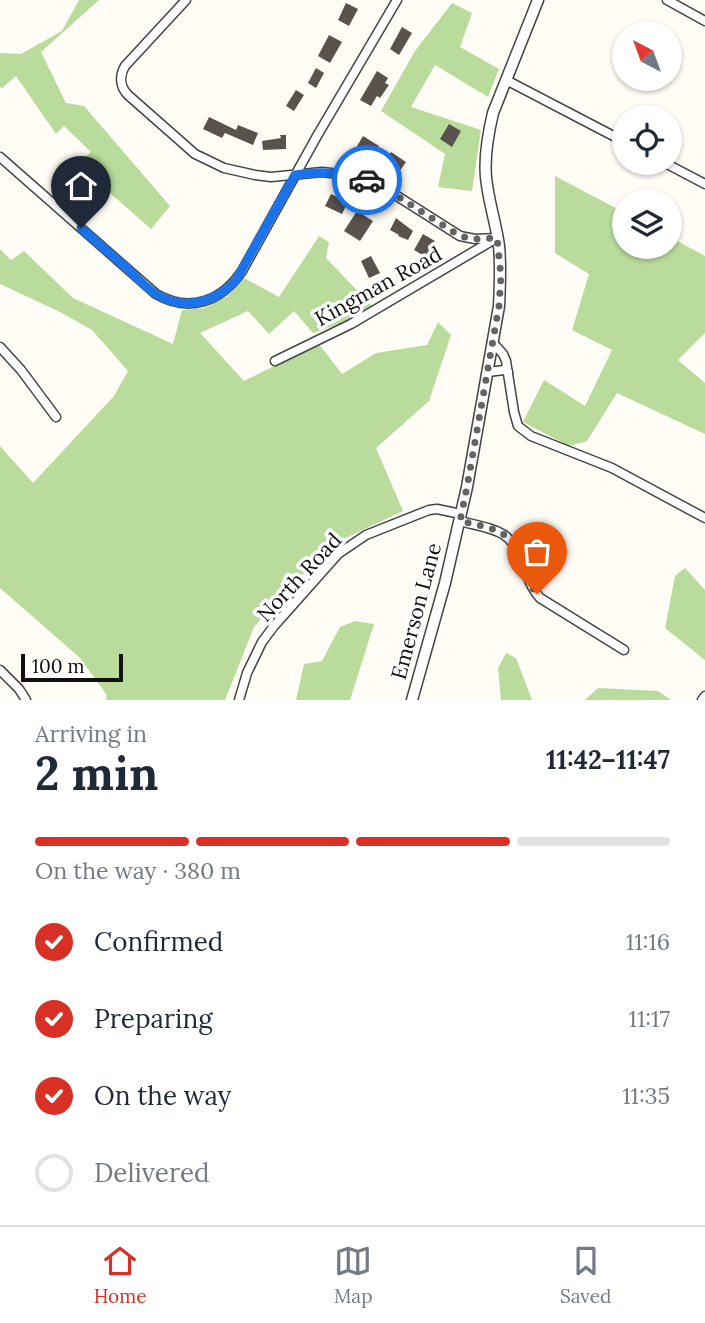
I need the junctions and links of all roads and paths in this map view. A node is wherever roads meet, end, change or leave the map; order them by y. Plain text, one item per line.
1 (186, 0) edge
2 (397, 0) edge
3 (538, 0) edge
4 (667, 0) edge
5 (705, 21) edge
6 (506, 80) junction
7 (612, 135) edge
8 (0, 157) edge
9 (682, 172) edge
10 (295, 175) junction
11 (705, 184) edge
12 (497, 238) junction
13 (493, 343) junction
14 (0, 347) edge
15 (275, 362) dead end
16 (488, 372) junction
17 (508, 372) junction
18 (56, 417) dead end
19 (460, 518) junction
20 (705, 518) edge
21 (624, 650) dead end
22 (0, 670) edge
23 (705, 696) edge
24 (26, 700) edge
25 (239, 700) edge
26 (412, 700) edge
27 (702, 700) edge

1 - 10 street
2 - 10 street
3 - 6 street, Emerson Lane
4 - 5 street
6 - 7 street
6 - 12 street, Emerson Lane
8 - 10 street
9 - 11 street
10 - 12 street
12 - 13 street, Emerson Lane
12 - 15 street, Kingman Road
13 - 16 street, Emerson Lane
13 - 17 street
14 - 18 street
16 - 17 street
16 - 19 street, Emerson Lane
17 - 20 street
19 - 21 street, North Road
19 - 25 street, North Road
19 - 26 street, Emerson Lane
22 - 24 street
23 - 27 street

